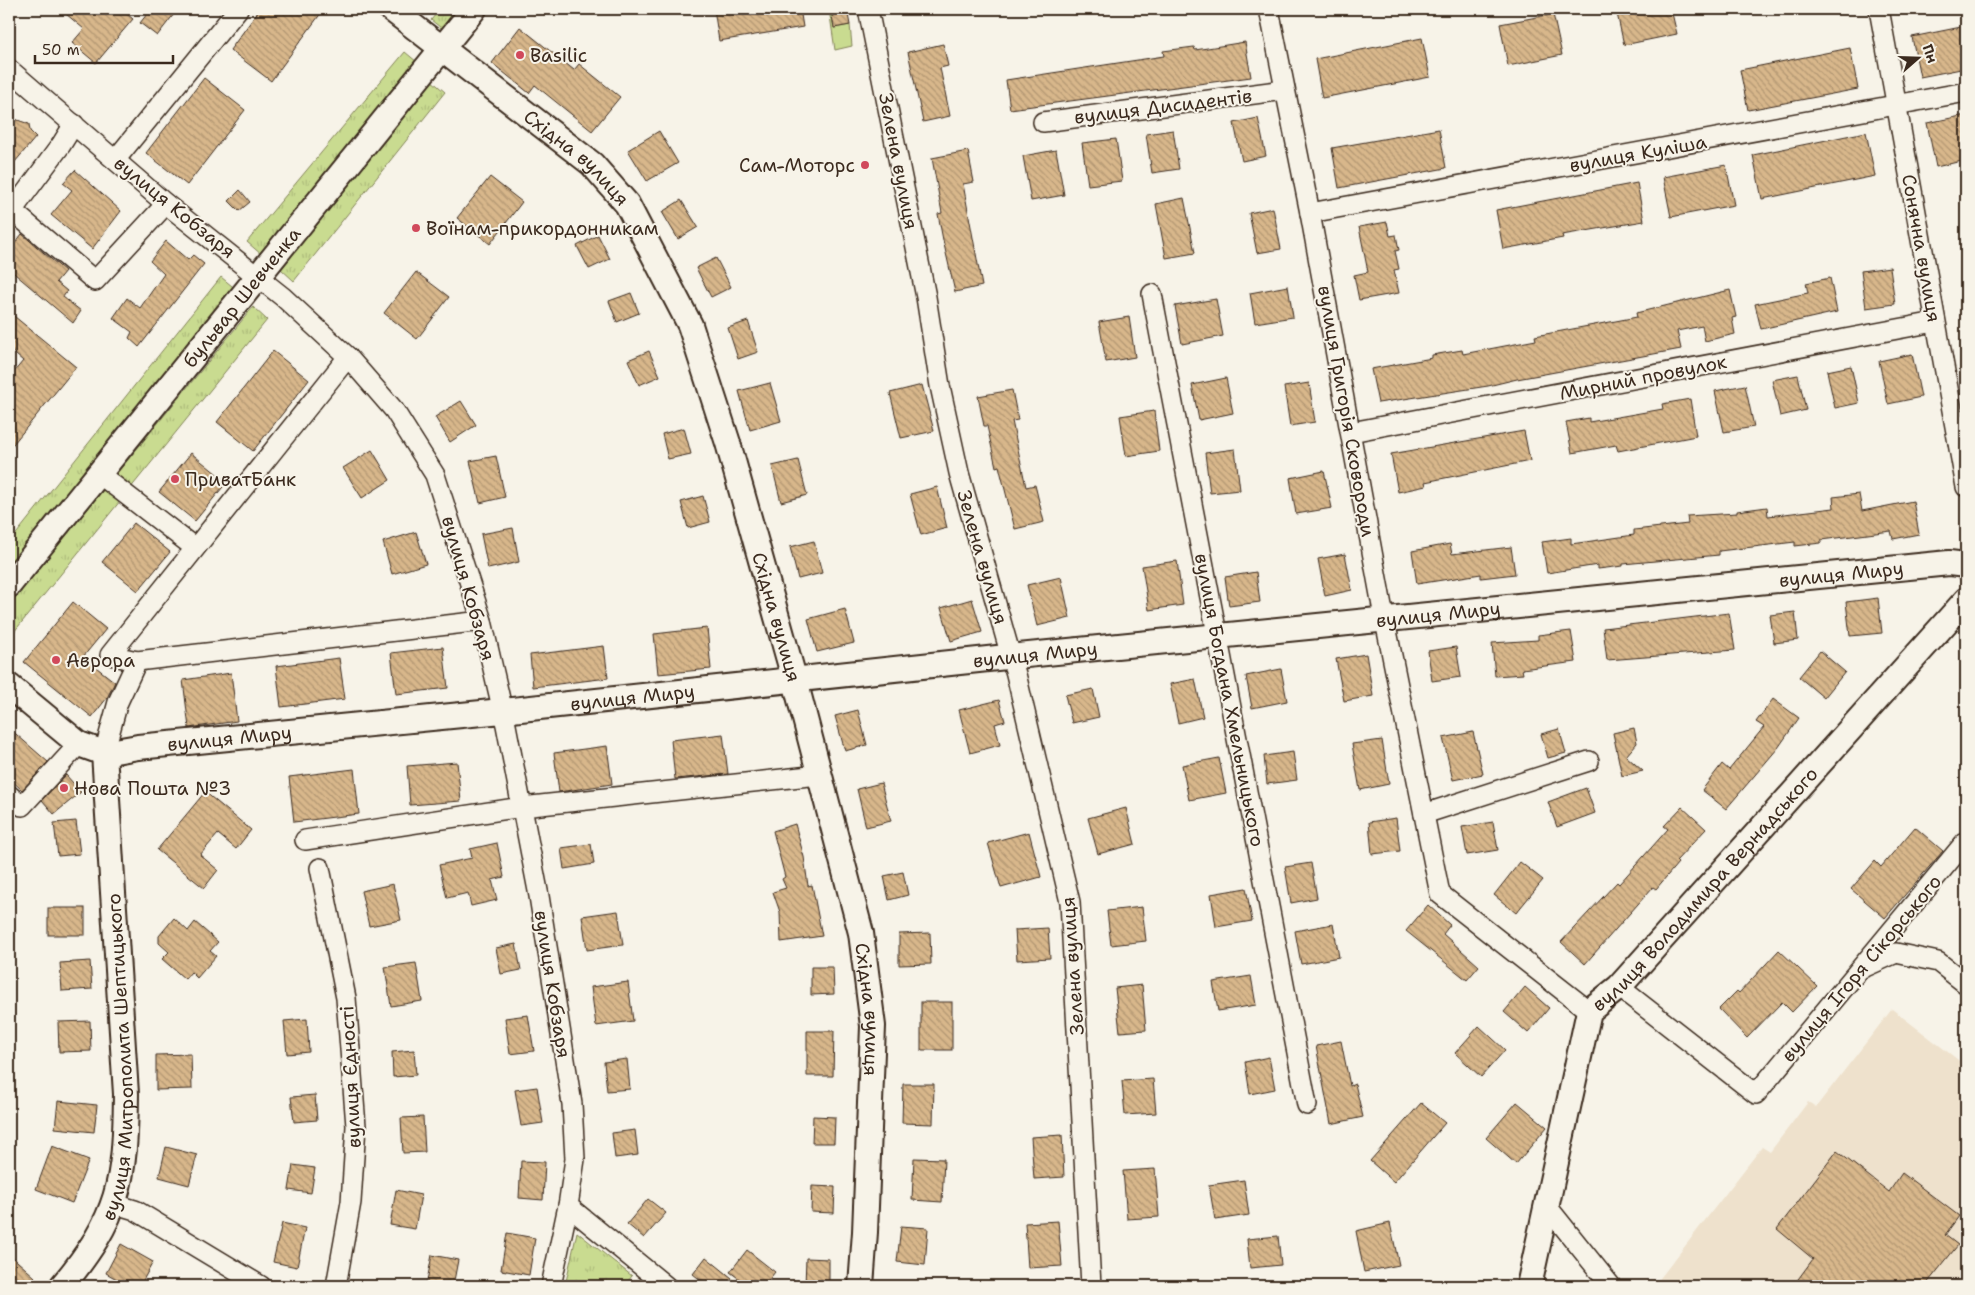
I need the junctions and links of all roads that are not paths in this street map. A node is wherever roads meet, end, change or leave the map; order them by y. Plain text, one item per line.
1 (238, 9) edge
2 (391, 9) edge
3 (474, 9) edge
4 (868, 9) edge
5 (1269, 9) edge
6 (1879, 9) edge
7 (442, 50) junction
8 (9, 69) edge
9 (1284, 90) junction
10 (1966, 92) edge
11 (1896, 105) junction
12 (1043, 122) dead end
13 (74, 124) junction
14 (116, 159) junction
15 (166, 204) junction
16 (10, 210) edge
17 (1310, 214) junction
18 (258, 277) junction
19 (1152, 294) dead end
20 (1935, 322) junction
21 (348, 356) junction
22 (1351, 432) junction
23 (98, 473) junction
24 (1966, 487) edge
25 (195, 548) junction
26 (1966, 565) edge
27 (9, 585) edge
28 (1966, 600) edge
29 (1385, 618) junction
30 (482, 622) junction
31 (1217, 636) junction
32 (1010, 657) junction
33 (137, 661) junction
34 (794, 679) junction
35 (9, 686) edge
36 (502, 711) junction
37 (79, 744) junction
38 (104, 753) junction
39 (1589, 761) dead end
40 (819, 775) junction
41 (9, 795) edge
42 (522, 807) junction
43 (1424, 814) junction
44 (305, 840) dead end
45 (1966, 841) edge
46 (320, 868) dead end
47 (1859, 970) junction
48 (1966, 984) edge
49 (1619, 987) junction
50 (1589, 1011) junction
51 (1307, 1105) dead end
52 (115, 1204) junction
53 (1546, 1205) junction
54 (568, 1206) junction
55 (644, 1279) edge
56 (62, 1286) edge
57 (261, 1286) edge
58 (336, 1286) edge
59 (551, 1286) edge
60 (666, 1286) edge
61 (861, 1286) edge
62 (1091, 1286) edge
63 (1529, 1286) edge
64 (1610, 1286) edge

1 - 14 street
2 - 7 street, Східна вулиця
3 - 7 street, бульвар Шевченка
4 - 32 street, Зелена вулиця
5 - 9 street, вулиця Григорія Сковороди
6 - 11 street, Сонячна вулиця
7 - 18 street, бульвар Шевченка
7 - 34 street, Східна вулиця
8 - 13 street, вулиця Кобзаря
9 - 12 street, вулиця Дисидентів
9 - 17 street, вулиця Григорія Сковороди
10 - 11 street, вулиця Куліша
11 - 17 street, вулиця Куліша
11 - 20 street, Сонячна вулиця
13 - 14 street, вулиця Кобзаря
13 - 16 street
14 - 15 street, вулиця Кобзаря
15 - 16 street
15 - 18 street, вулиця Кобзаря
17 - 22 street, вулиця Григорія Сковороди
18 - 21 street, вулиця Кобзаря
18 - 23 street, бульвар Шевченка
19 - 31 street, вулиця Богдана Хмельницького
20 - 22 street, Мирний провулок
20 - 24 street, Сонячна вулиця
21 - 25 street
21 - 30 street, вулиця Кобзаря
22 - 29 street, вулиця Григорія Сковороди
23 - 25 street
23 - 27 street, бульвар Шевченка
25 - 33 street
26 - 29 street, вулиця Миру
28 - 49 street, вулиця Володимира Вернадського
29 - 31 street, вулиця Миру
29 - 43 street, вулиця Григорія Сковороди
30 - 33 street
30 - 36 street, вулиця Кобзаря
31 - 32 street, вулиця Миру
31 - 51 street, вулиця Богдана Хмельницького
32 - 34 street, вулиця Миру
32 - 62 street, Зелена вулиця
33 - 38 street
34 - 36 street, вулиця Миру
34 - 40 street, Східна вулиця
35 - 37 street
36 - 38 street, вулиця Миру
36 - 42 street, вулиця Кобзаря
37 - 38 street
37 - 41 street
38 - 52 street, вулиця Митрополита Шептицького
39 - 43 street
40 - 42 street
40 - 61 street, Східна вулиця
42 - 44 street
42 - 54 street, вулиця Кобзаря
43 - 50 street, вулиця Григорія Сковороди
45 - 47 street, вулиця Ігоря Сікорського
46 - 58 street, вулиця Єдності
47 - 48 street
47 - 49 street, вулиця Ігоря Сікорського
49 - 50 street, вулиця Володимира Вернадського
50 - 53 street, вулиця Володимира Вернадського
52 - 56 street, вулиця Митрополита Шептицького
52 - 57 street
53 - 63 street, вулиця Володимира Вернадського
53 - 64 street
54 - 55 street
54 - 59 street, вулиця Кобзаря
55 - 60 street

